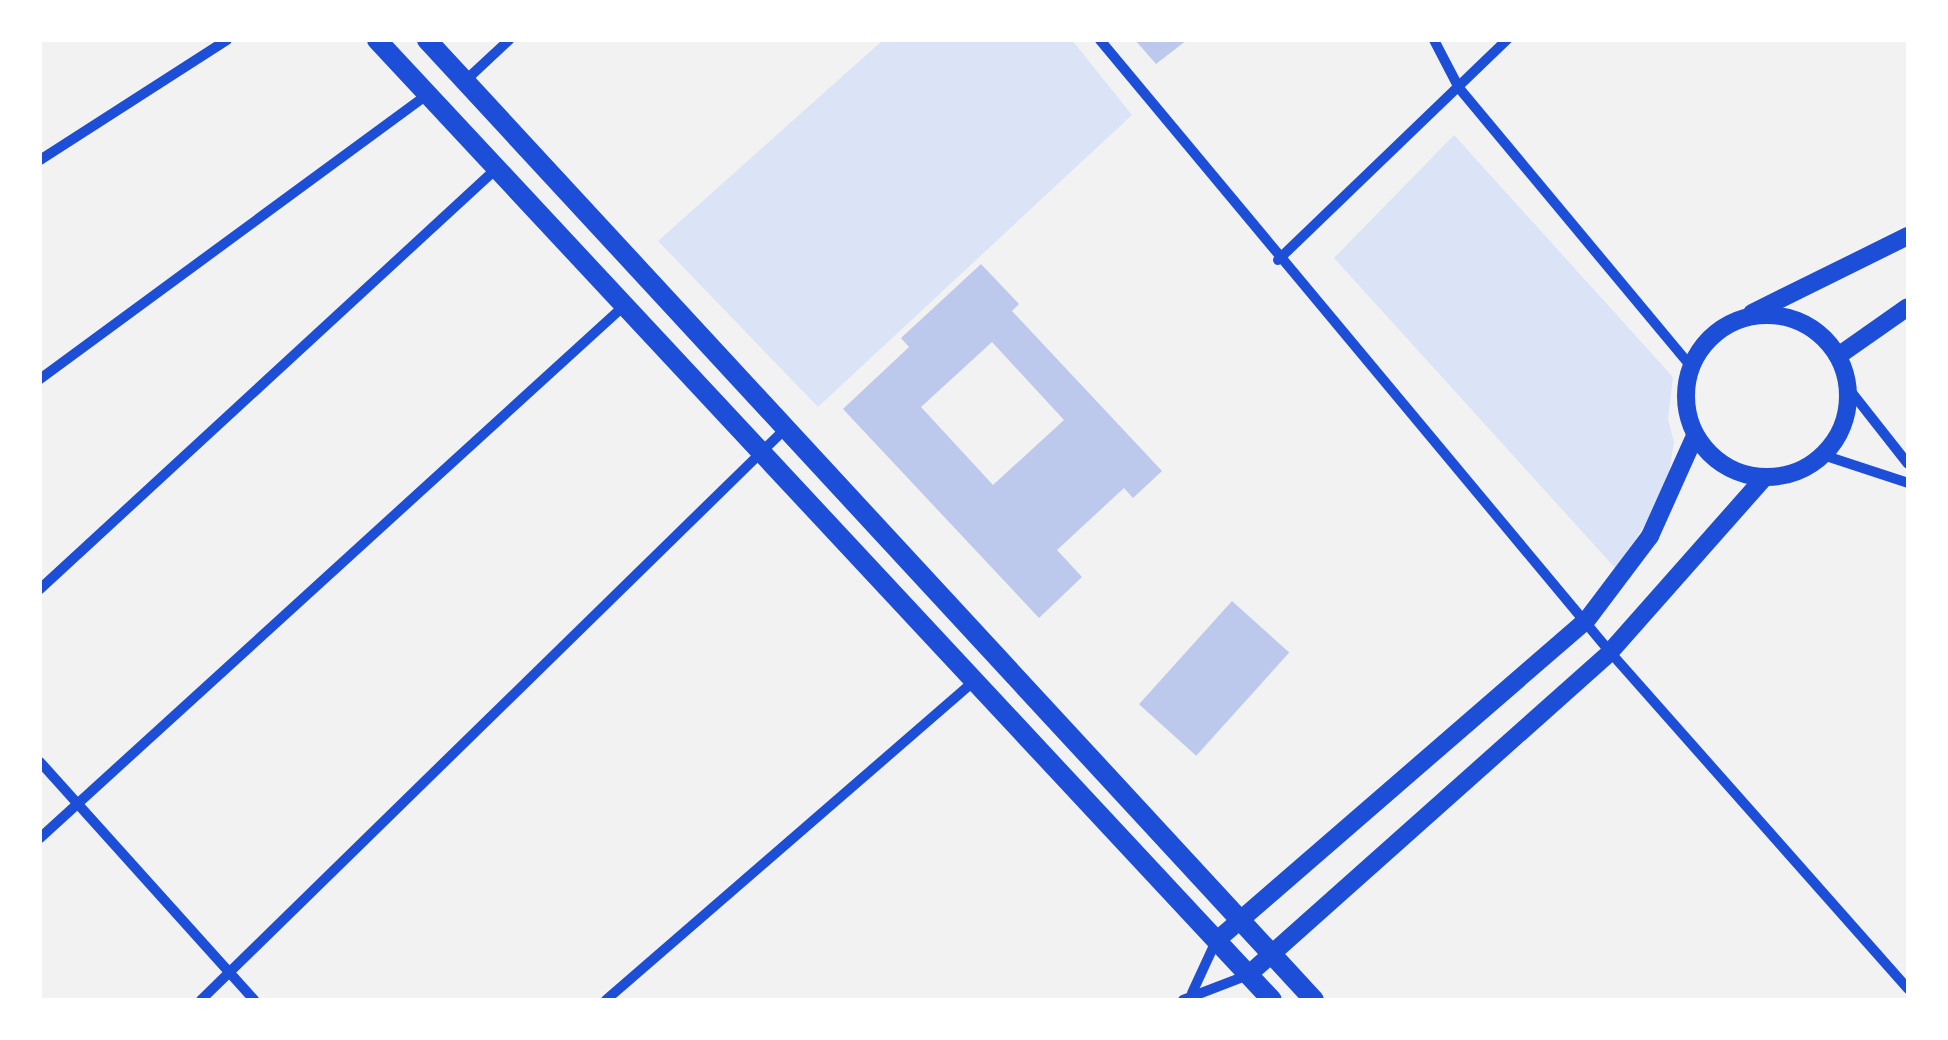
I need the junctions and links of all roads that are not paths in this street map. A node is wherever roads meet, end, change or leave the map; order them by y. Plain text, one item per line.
1 (227, 40) edge
2 (377, 40) edge
3 (427, 40) edge
4 (510, 40) edge
5 (1100, 40) edge
6 (1434, 40) edge
7 (1507, 40) edge
8 (465, 81) junction
9 (1459, 88) junction
10 (426, 95) junction
11 (40, 160) edge
12 (497, 168) junction
13 (1908, 236) edge
14 (1278, 260) junction
15 (627, 304) junction
16 (1908, 308) edge
17 (1744, 317) junction
18 (1838, 356) junction
19 (1690, 365) junction
20 (40, 379) edge
21 (1849, 389) junction
22 (783, 431) junction
23 (1695, 436) junction
24 (766, 452) junction
25 (1823, 455) junction
26 (1908, 464) edge
27 (1764, 478) junction
28 (1908, 483) edge
29 (40, 589) edge
30 (1586, 621) junction
31 (1610, 652) junction
32 (976, 679) junction
33 (40, 762) edge
34 (77, 807) junction
35 (40, 838) edge
36 (1236, 922) junction
37 (1216, 940) junction
38 (1271, 956) junction
39 (230, 971) junction
40 (1248, 975) junction
41 (1908, 989) edge
42 (1187, 997) edge
43 (201, 1000) edge
44 (254, 1000) edge
45 (606, 1000) edge
46 (1272, 1000) edge
47 (1314, 1000) edge

1 - 11 street
2 - 10 main road
3 - 8 main road
4 - 8 street
5 - 14 street
6 - 9 street
7 - 9 street
8 - 22 main road
9 - 14 street
9 - 19 street
10 - 12 main road
10 - 20 street
12 - 15 main road
12 - 29 street
13 - 17 street
14 - 30 street
15 - 24 main road
15 - 34 street
16 - 18 street
17 - 18 street
17 - 19 street
18 - 21 street
19 - 23 street
21 - 25 street
21 - 26 street
22 - 24 street
22 - 36 main road
23 - 27 street
23 - 30 street
24 - 32 main road
24 - 39 street
25 - 27 street
25 - 28 street
27 - 31 street
30 - 31 street
30 - 36 street
31 - 38 street
31 - 41 street
32 - 37 main road
32 - 45 street
33 - 34 street
34 - 35 street
34 - 39 street
36 - 37 street
36 - 38 main road
37 - 40 main road
37 - 42 street
38 - 40 street
38 - 47 main road
39 - 43 street
39 - 44 street
40 - 42 street
40 - 46 main road

